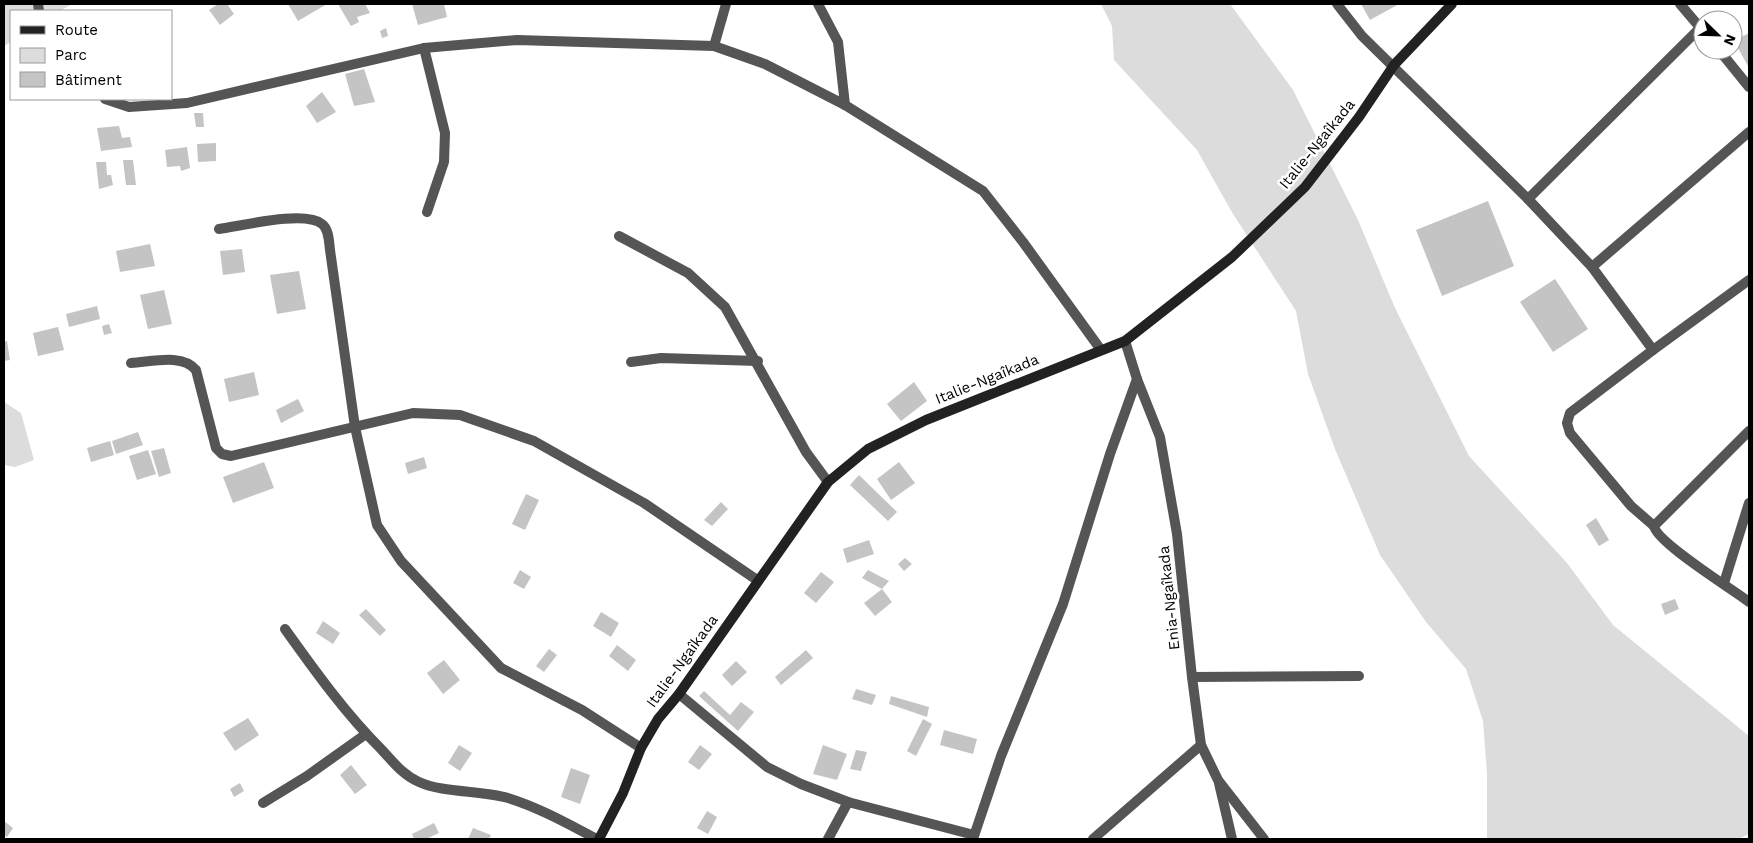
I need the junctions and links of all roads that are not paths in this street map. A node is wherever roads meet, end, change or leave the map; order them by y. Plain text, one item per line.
1 (726, 4) edge
2 (818, 4) edge
3 (1337, 4) edge
4 (1452, 4) edge
5 (1680, 4) edge
6 (1693, 19) edge
7 (1693, 37) edge
8 (714, 46) junction
9 (424, 48) junction
10 (1726, 60) edge
11 (1394, 65) junction
12 (1749, 87) edge
13 (108, 100) edge
14 (845, 105) junction
15 (1749, 132) edge
16 (1528, 199) junction
17 (427, 212) dead end
18 (219, 229) dead end
19 (619, 236) dead end
20 (1592, 267) junction
21 (1749, 280) edge
22 (1125, 341) junction
23 (1101, 350) junction
24 (1653, 350) junction
25 (758, 361) junction
26 (631, 362) dead end
27 (131, 363) dead end
28 (1137, 379) junction
29 (355, 427) junction
30 (1749, 431) edge
31 (828, 482) junction
32 (1749, 503) edge
33 (1654, 526) junction
34 (757, 580) junction
35 (1724, 583) junction
36 (1749, 602) edge
37 (285, 629) dead end
38 (1359, 676) dead end
39 (1192, 677) junction
40 (679, 694) junction
41 (366, 734) junction
42 (1201, 745) junction
43 (641, 748) junction
44 (1218, 780) junction
45 (263, 802) dead end
46 (848, 802) junction
47 (973, 837) edge
48 (598, 839) edge
49 (828, 839) edge
50 (1092, 839) edge
51 (1232, 839) edge
52 (1264, 839) edge

1 - 8 street
2 - 14 street
3 - 11 street
4 - 11 street, Italie-Ngaîkada
5 - 6 street
7 - 16 street
8 - 9 street
8 - 14 street
9 - 13 street
9 - 17 street
10 - 12 street
11 - 16 street
11 - 22 street, Italie-Ngaîkada
14 - 23 street
15 - 20 street
16 - 20 street
18 - 29 street
19 - 25 street
20 - 24 street
21 - 24 street
22 - 23 street, Italie-Ngaîkada
22 - 28 street, Enia-Ngaîkada
23 - 31 street, Italie-Ngaîkada
24 - 33 street
25 - 26 street
25 - 31 street
27 - 29 street
28 - 39 street, Enia-Ngaîkada
28 - 47 street
29 - 34 street
29 - 43 street
30 - 33 street
31 - 34 street, Italie-Ngaîkada
32 - 35 street
33 - 35 street
34 - 40 street, Italie-Ngaîkada
35 - 36 street
37 - 41 street
38 - 39 street
39 - 42 street, Enia-Ngaîkada
40 - 43 street, Italie-Ngaîkada
40 - 46 street
41 - 45 street
41 - 48 street
42 - 44 street, Enia-Ngaîkada
42 - 50 street
43 - 48 street, Italie-Ngaîkada
44 - 51 street
44 - 52 street, Enia-Ngaîkada
46 - 47 street
46 - 49 street

